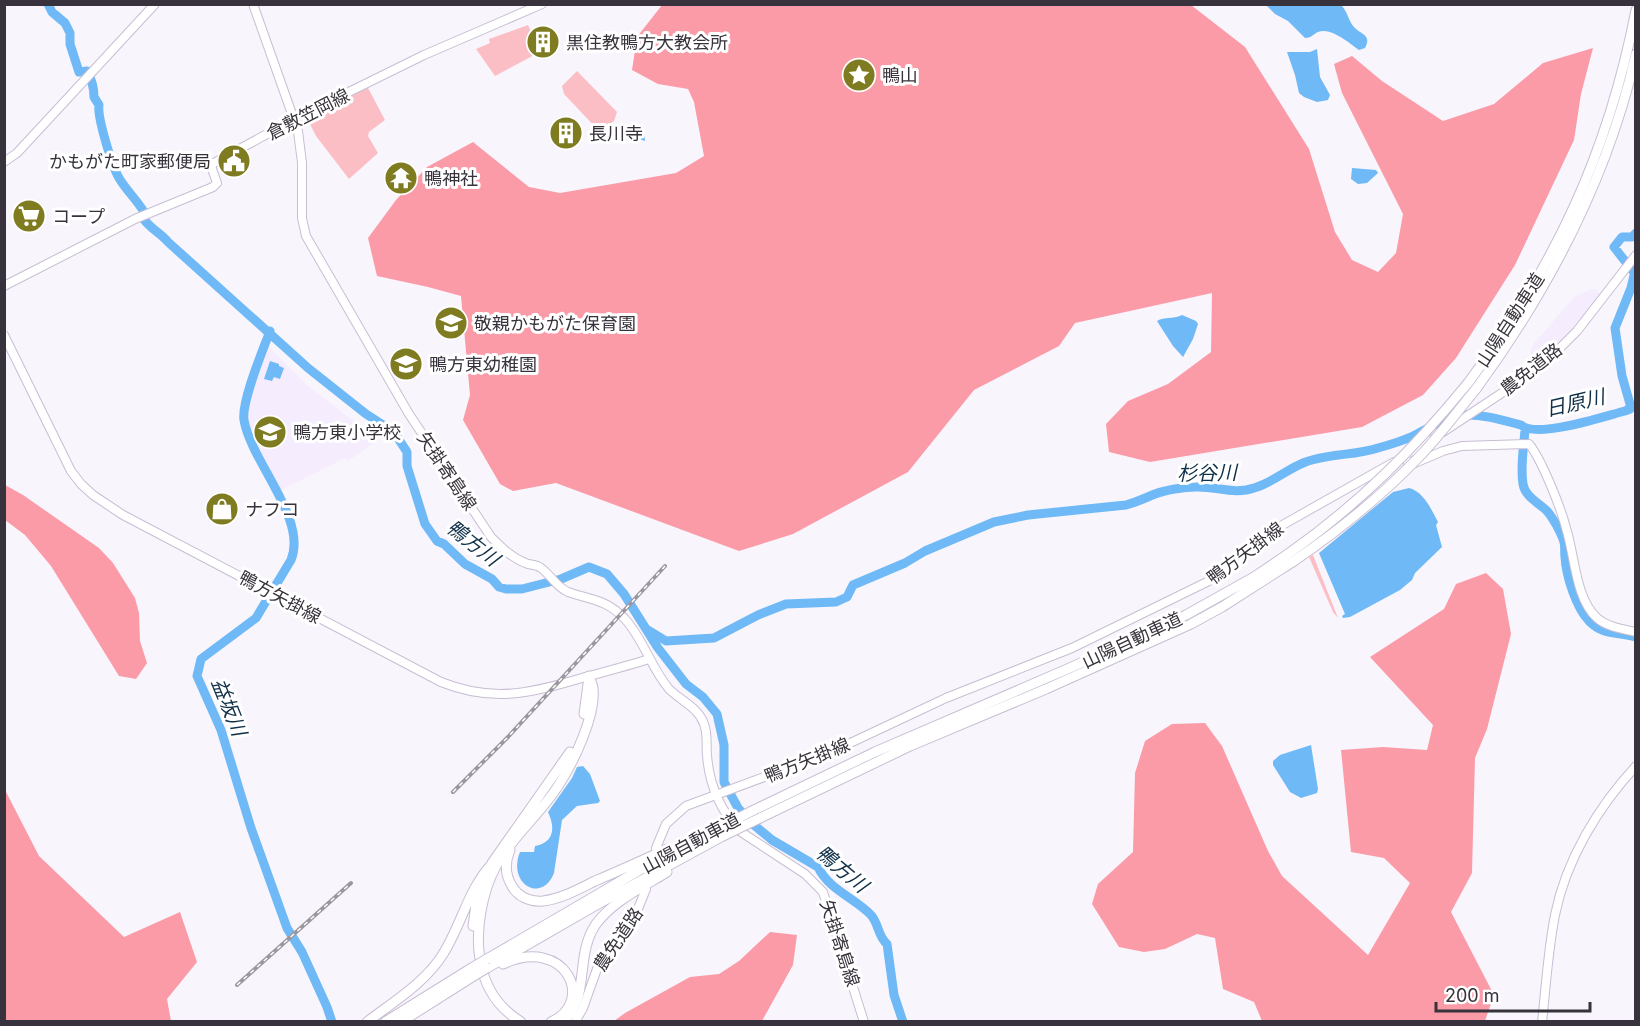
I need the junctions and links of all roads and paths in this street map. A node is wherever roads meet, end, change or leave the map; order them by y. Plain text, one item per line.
1 (155, 4) edge
2 (253, 4) edge
3 (542, 4) edge
4 (1635, 10) edge
5 (1635, 54) edge
6 (295, 121) junction
7 (4, 162) edge
8 (1635, 255) edge
9 (4, 286) edge
10 (4, 335) edge
11 (1472, 386) junction
12 (1442, 433) junction
13 (1449, 449) junction
14 (1403, 457) junction
15 (1188, 619) junction
16 (1635, 632) edge
17 (649, 659) junction
18 (589, 676) junction
19 (908, 742) junction
20 (1635, 766) edge
21 (718, 793) junction
22 (720, 836) junction
23 (516, 837) junction
24 (696, 840) junction
25 (656, 848) dead end
26 (491, 865) junction
27 (646, 889) dead end
28 (488, 966) junction
29 (471, 973) junction
30 (367, 1022) edge
31 (385, 1022) edge
32 (401, 1022) edge
33 (510, 1022) edge
34 (521, 1022) edge
35 (551, 1022) edge
36 (563, 1022) edge
37 (575, 1022) edge
38 (864, 1022) edge
39 (1542, 1022) edge

1 - 7 main road
2 - 6 main road, 矢掛寄島線
3 - 6 main road, 倉敷笠岡線
4 - 11 highway, 山陽自動車道
5 - 11 highway, 山陽自動車道
6 - 9 main road, 倉敷笠岡線
6 - 17 main road, 矢掛寄島線
8 - 12 main road, 農免道路
10 - 18 main road, 鴨方矢掛線
11 - 15 highway, 山陽自動車道, bridge
12 - 13 main road
12 - 14 main road, 農免道路
13 - 14 main road, 鴨方矢掛線
13 - 16 main road, 鴨方矢掛線
14 - 21 main road, 鴨方矢掛線
15 - 19 highway, 山陽自動車道
15 - 19 highway, 山陽自動車道
17 - 18 main road, 鴨方矢掛線
17 - 21 main road, 矢掛寄島線
18 - 23 highway
18 - 26 highway
19 - 22 highway, 山陽自動車道, bridge
20 - 39 main road
21 - 25 main road
21 - 38 main road, 矢掛寄島線
22 - 24 highway, 山陽自動車道
22 - 28 highway, 山陽自動車道
22 - 36 highway
23 - 24 highway
23 - 34 highway
24 - 28 highway, 山陽自動車道
26 - 30 highway
26 - 33 highway
27 - 37 main road, 農免道路
28 - 29 highway, 山陽自動車道, bridge
28 - 35 highway
29 - 31 highway, 山陽自動車道
29 - 32 highway, 山陽自動車道

